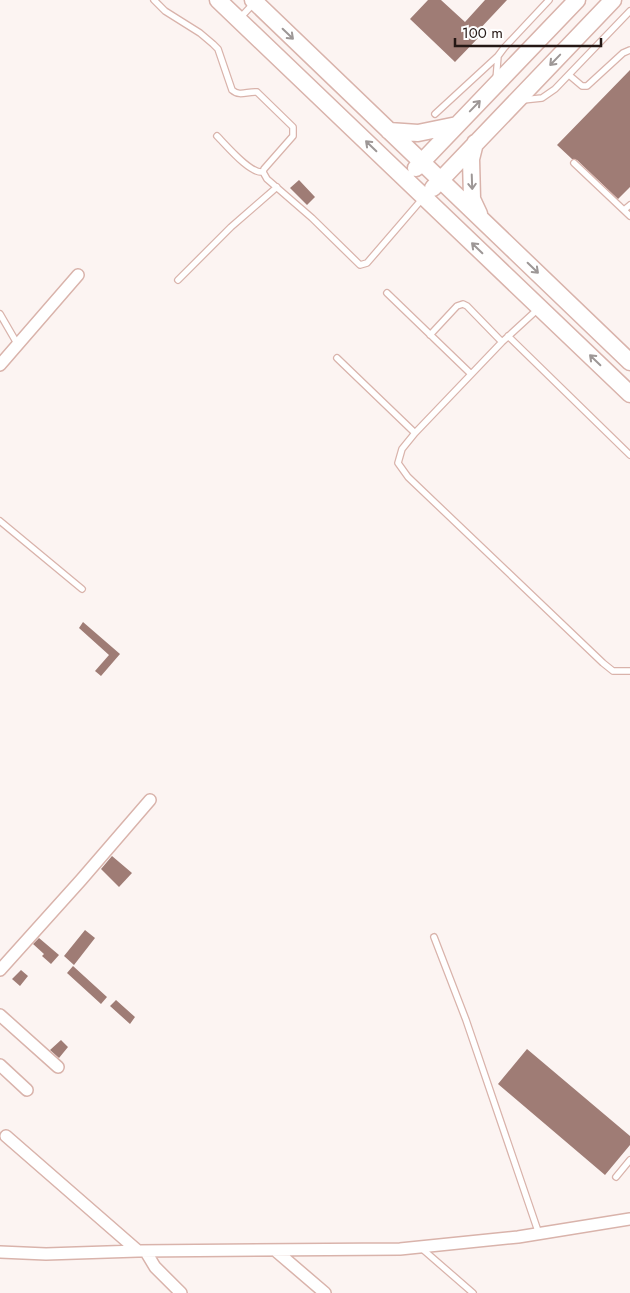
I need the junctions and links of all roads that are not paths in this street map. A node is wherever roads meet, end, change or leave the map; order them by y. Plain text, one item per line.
1 (154, 0) edge
2 (218, 0) edge
3 (549, 0) edge
4 (577, 0) edge
5 (613, 0) edge
6 (255, 1) edge
7 (630, 11) edge
8 (239, 20) junction
9 (630, 50) edge
10 (498, 56) junction
11 (569, 75) junction
12 (496, 85) junction
13 (517, 100) junction
14 (435, 114) dead end
15 (457, 125) junction
16 (389, 131) junction
17 (217, 136) dead end
18 (475, 143) junction
19 (422, 162) junction
20 (574, 163) dead end
21 (263, 172) junction
22 (406, 180) junction
23 (440, 180) junction
24 (277, 187) junction
25 (424, 197) junction
26 (630, 205) edge
27 (624, 210) junction
28 (630, 216) edge
29 (481, 219) junction
30 (78, 275) dead end
31 (178, 280) dead end
32 (387, 294) dead end
33 (539, 307) junction
34 (0, 314) edge
35 (430, 334) junction
36 (508, 336) junction
37 (502, 342) junction
38 (18, 344) junction
39 (337, 358) dead end
40 (630, 362) edge
41 (0, 365) edge
42 (471, 374) junction
43 (630, 394) edge
44 (414, 433) junction
45 (630, 455) edge
46 (0, 521) edge
47 (82, 589) dead end
48 (630, 670) edge
49 (150, 800) dead end
50 (434, 937) dead end
51 (0, 970) edge
52 (0, 1015) edge
53 (0, 1065) edge
54 (58, 1067) dead end
55 (27, 1090) dead end
56 (6, 1136) dead end
57 (630, 1160) edge
58 (616, 1177) dead end
59 (630, 1219) edge
60 (539, 1234) junction
61 (418, 1246) junction
62 (276, 1251) junction
63 (0, 1252) edge
64 (142, 1252) junction
65 (312, 1289) edge
66 (181, 1293) edge
67 (325, 1293) edge
68 (473, 1293) edge

1 - 21 lane
2 - 8 main road
3 - 10 lane
4 - 12 main road
5 -> 13 main road
6 - 8 lane
6 -> 16 main road
7 - 11 lane
22 -> 8 main road
9 - 11 lane
10 - 12 lane
10 - 14 lane
11 - 13 lane
15 -> 12 main road
13 - 18 main road
15 - 16 main road
15 - 19 main road
16 - 19 main road
17 - 21 lane
18 - 23 main road
18 -> 29 main road
19 - 22 main road
19 - 23 main road
20 - 27 lane
21 - 24 lane
22 - 25 main road
23 - 25 main road
23 - 29 main road
24 - 25 lane
24 - 31 lane
33 -> 25 main road
26 - 27 lane
27 - 28 lane
29 -> 40 main road
30 - 38 street
32 - 35 lane
33 - 36 lane
43 -> 33 main road
34 - 38 lane
35 - 37 lane
35 - 42 lane
36 - 37 lane
36 - 45 lane
37 - 42 lane
38 - 41 street
39 - 44 lane
42 - 44 lane
44 - 48 lane
46 - 47 lane
49 - 51 street
50 - 60 lane
52 - 54 street
53 - 55 street
56 - 64 street
57 - 58 lane
59 - 60 street
60 - 61 street
61 - 62 street
61 - 68 lane
62 - 64 street
62 - 65 street
63 - 64 street
64 - 66 street
65 - 67 street

